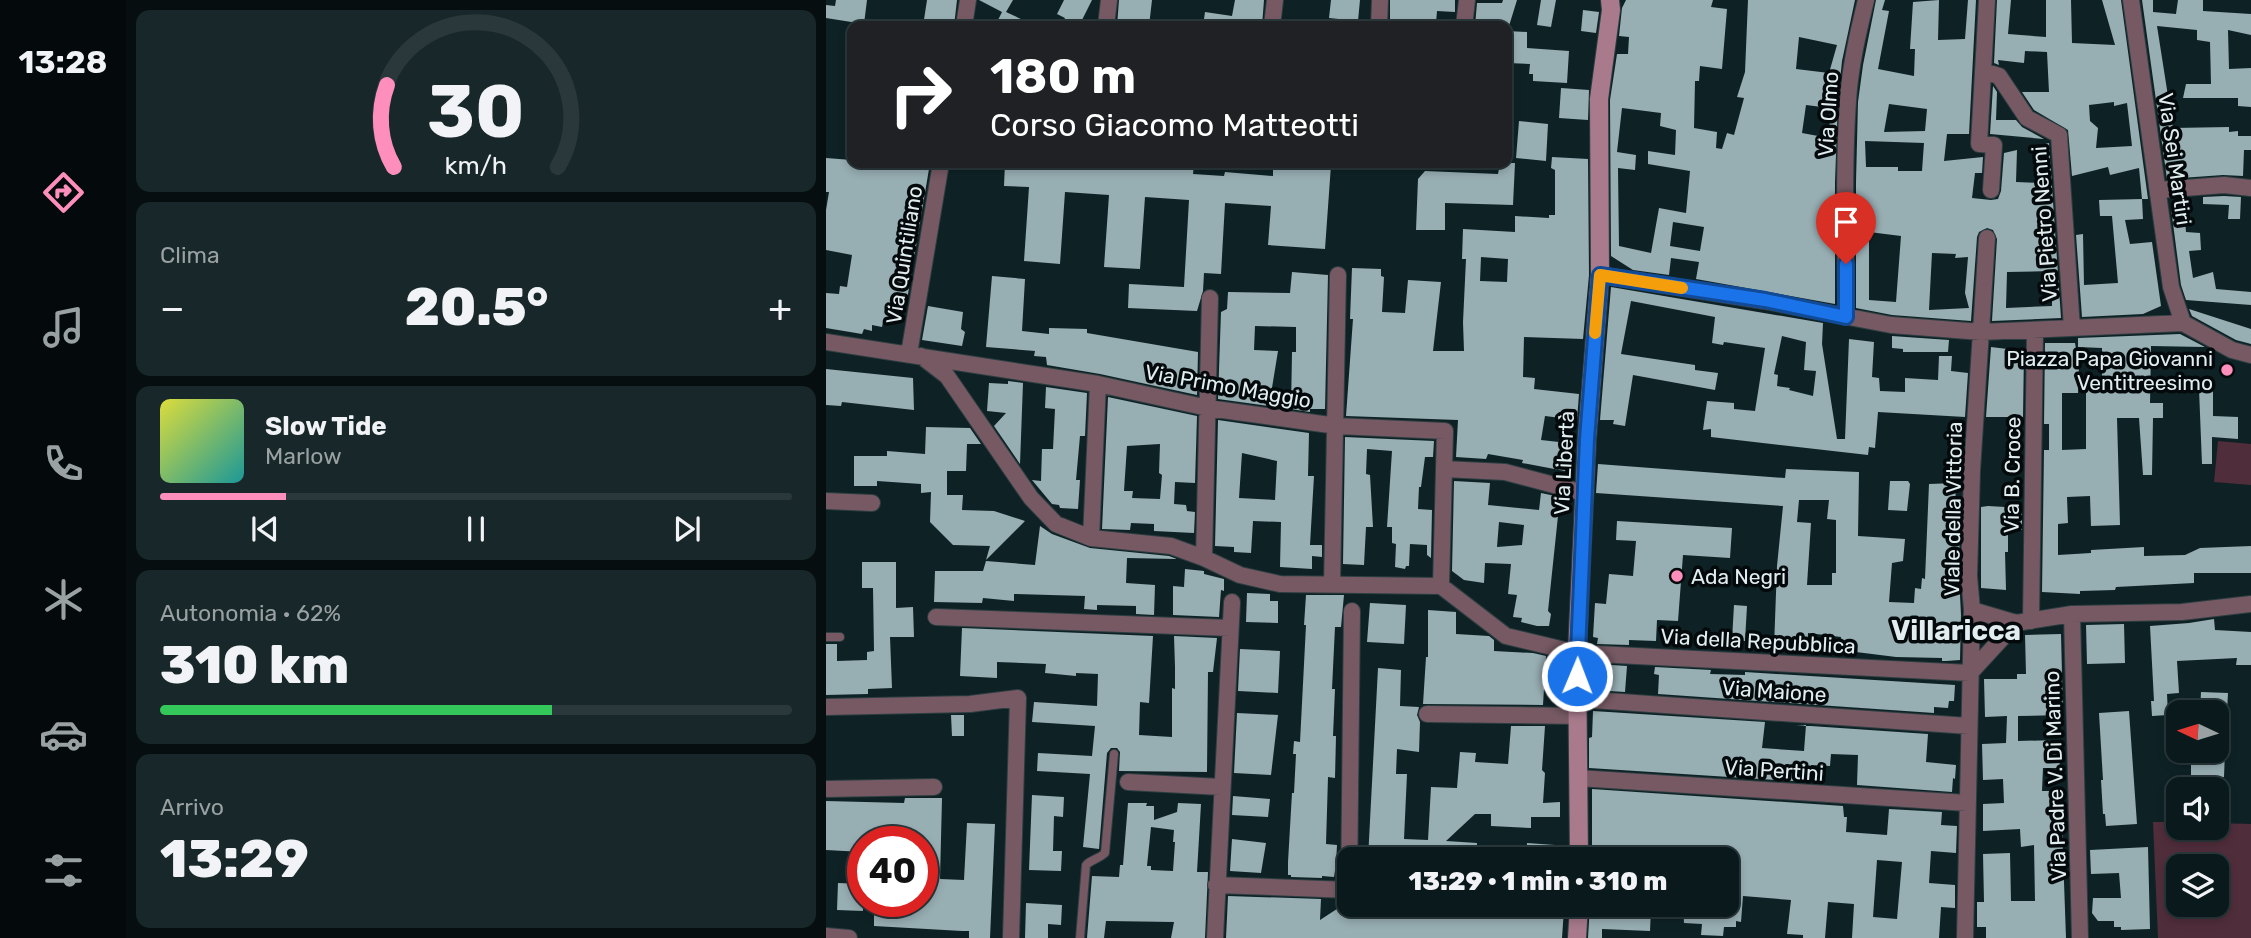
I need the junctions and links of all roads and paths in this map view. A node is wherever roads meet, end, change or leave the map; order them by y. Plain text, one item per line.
1 (968, 0) edge
2 (1109, 0) edge
3 (1275, 0) edge
4 (1380, 0) edge
5 (1467, 0) edge
6 (1610, 0) edge
7 (1866, 0) edge
8 (1987, 0) edge
9 (2131, 0) edge
10 (965, 21) edge
11 (1106, 21) edge
12 (1273, 21) edge
13 (1379, 21) edge
14 (1465, 21) edge
15 (1983, 71) junction
16 (940, 168) edge
17 (2251, 188) edge
18 (1991, 190) dead end
19 (2159, 190) junction
20 (1987, 238) dead end
21 (1338, 275) dead end
22 (1600, 275) junction
23 (1210, 298) dead end
24 (1846, 317) junction
25 (2183, 323) junction
26 (2072, 328) junction
27 (2035, 330) junction
28 (1981, 332) junction
29 (826, 342) edge
30 (915, 355) junction
31 (2251, 355) edge
32 (1098, 384) junction
33 (1208, 408) junction
34 (1337, 426) junction
35 (1444, 469) junction
36 (1584, 493) junction
37 (826, 501) edge
38 (872, 503) dead end
39 (1091, 538) junction
40 (1204, 558) junction
41 (1332, 585) junction
42 (1441, 586) junction
43 (1232, 602) dead end
44 (2251, 604) edge
45 (1972, 610) junction
46 (1352, 611) dead end
47 (2071, 614) junction
48 (936, 617) dead end
49 (2023, 622) junction
50 (1230, 628) junction
51 (826, 637) edge
52 (839, 637) dead end
53 (1577, 653) junction
54 (1970, 673) junction
55 (826, 707) edge
56 (1578, 707) junction
57 (1427, 714) dead end
58 (1969, 726) junction
59 (1114, 754) dead end
60 (1578, 778) junction
61 (1128, 782) dead end
62 (934, 787) dead end
63 (1221, 787) junction
64 (826, 789) edge
65 (1967, 803) junction
66 (1349, 847) edge
67 (1579, 847) edge
68 (1216, 885) junction
69 (1337, 890) edge
70 (1578, 917) edge
71 (826, 936) edge
72 (849, 938) edge
73 (1011, 938) edge
74 (1080, 938) edge
75 (1215, 938) edge
76 (1577, 938) edge
77 (1965, 938) edge
78 (2081, 938) edge

1 - 10 street
2 - 11 street
3 - 12 street
4 - 13 street
5 - 14 street
6 - 22 street, Via Libertà
7 - 24 street, Via Olmo
8 - 15 street
9 - 19 street, Via Sei Martiri
15 - 18 street
15 - 26 street, Via Pietro Nenni
16 - 30 street, Via Quintiliano
17 - 19 street
19 - 25 street, Via Sei Martiri
20 - 28 street, Viale della Vittoria
21 - 34 street
22 - 24 street
22 - 36 street, Via Libertà
23 - 33 street
24 - 28 street
25 - 26 street
25 - 31 street
26 - 27 street
27 - 28 street
27 - 49 street, Via B. Croce
28 - 45 street, Viale della Vittoria
29 - 30 street, Via Primo Maggio
30 - 32 street, Via Primo Maggio
30 - 39 street
32 - 33 street, Via Primo Maggio
32 - 39 street
33 - 34 street, Via Primo Maggio
33 - 40 street
34 - 35 street, Via Primo Maggio
34 - 41 street
35 - 36 street
35 - 42 street
36 - 53 street, Via Libertà
37 - 38 street
39 - 40 street
40 - 41 street
41 - 42 street
42 - 53 street, Via della Repubblica
43 - 50 street
44 - 47 street
45 - 49 street
45 - 54 street, Viale della Vittoria
46 - 66 street
47 - 49 street
47 - 78 street, Via Padre V. Di Marino
48 - 50 street
49 - 54 street
50 - 63 street
51 - 52 lane
53 - 54 street, Via della Repubblica
53 - 56 street, Via Libertà
54 - 58 street, Viale della Vittoria
55 - 73 street
56 - 57 street, Via Maione
56 - 58 street, Via Maione
56 - 60 street, Via Libertà
58 - 65 street, Viale della Vittoria
59 - 74 lane
60 - 65 street, Via Pertini
60 - 67 street, Via Libertà
61 - 63 street
62 - 64 street
63 - 68 street
65 - 77 street, Viale della Vittoria
68 - 69 street
68 - 75 street
70 - 76 street
71 - 72 street

